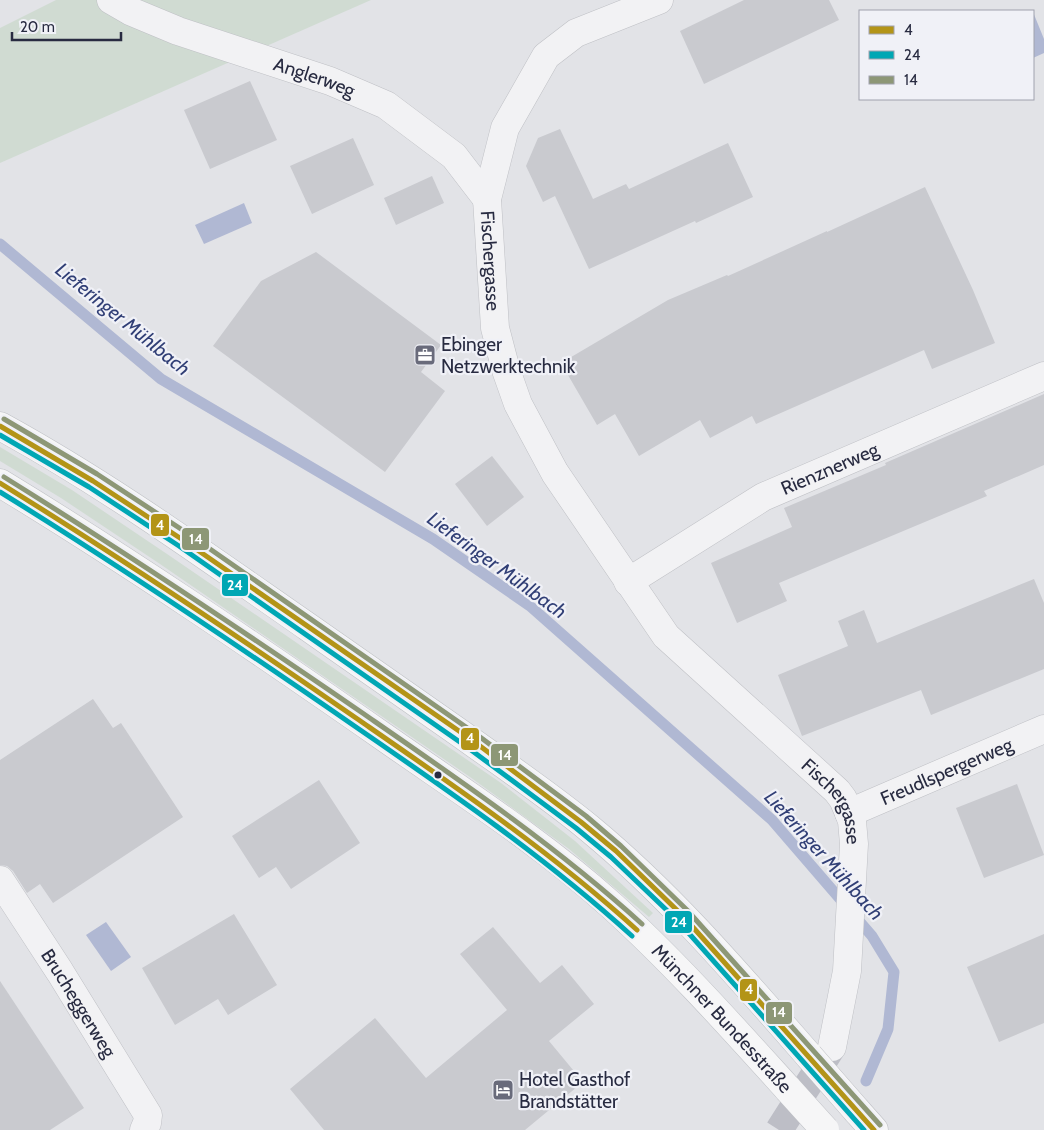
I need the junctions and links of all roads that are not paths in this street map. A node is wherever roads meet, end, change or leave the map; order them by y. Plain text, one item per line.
1 (111, 0) edge
2 (659, 0) edge
3 (487, 199) junction
4 (1044, 376) edge
5 (0, 426) edge
6 (0, 483) edge
7 (628, 582) junction
8 (1044, 729) edge
9 (850, 813) junction
10 (0, 880) edge
11 (821, 1052) junction
12 (865, 1120) edge
13 (144, 1130) edge
14 (825, 1130) edge

1 - 3 street, Anglerweg
2 - 3 street, Fischergasse
3 - 7 street, Fischergasse
4 - 7 street, Rienznerweg
5 - 11 main road, Münchner Bundesstraße
6 - 14 main road, Münchner Bundesstraße, bridge
7 - 9 street, Fischergasse
8 - 9 street, Freudlspergerweg
9 - 11 street, Fischergasse
10 - 13 street, Brucheggerweg
11 - 12 main road, Münchner Bundesstraße, bridge

